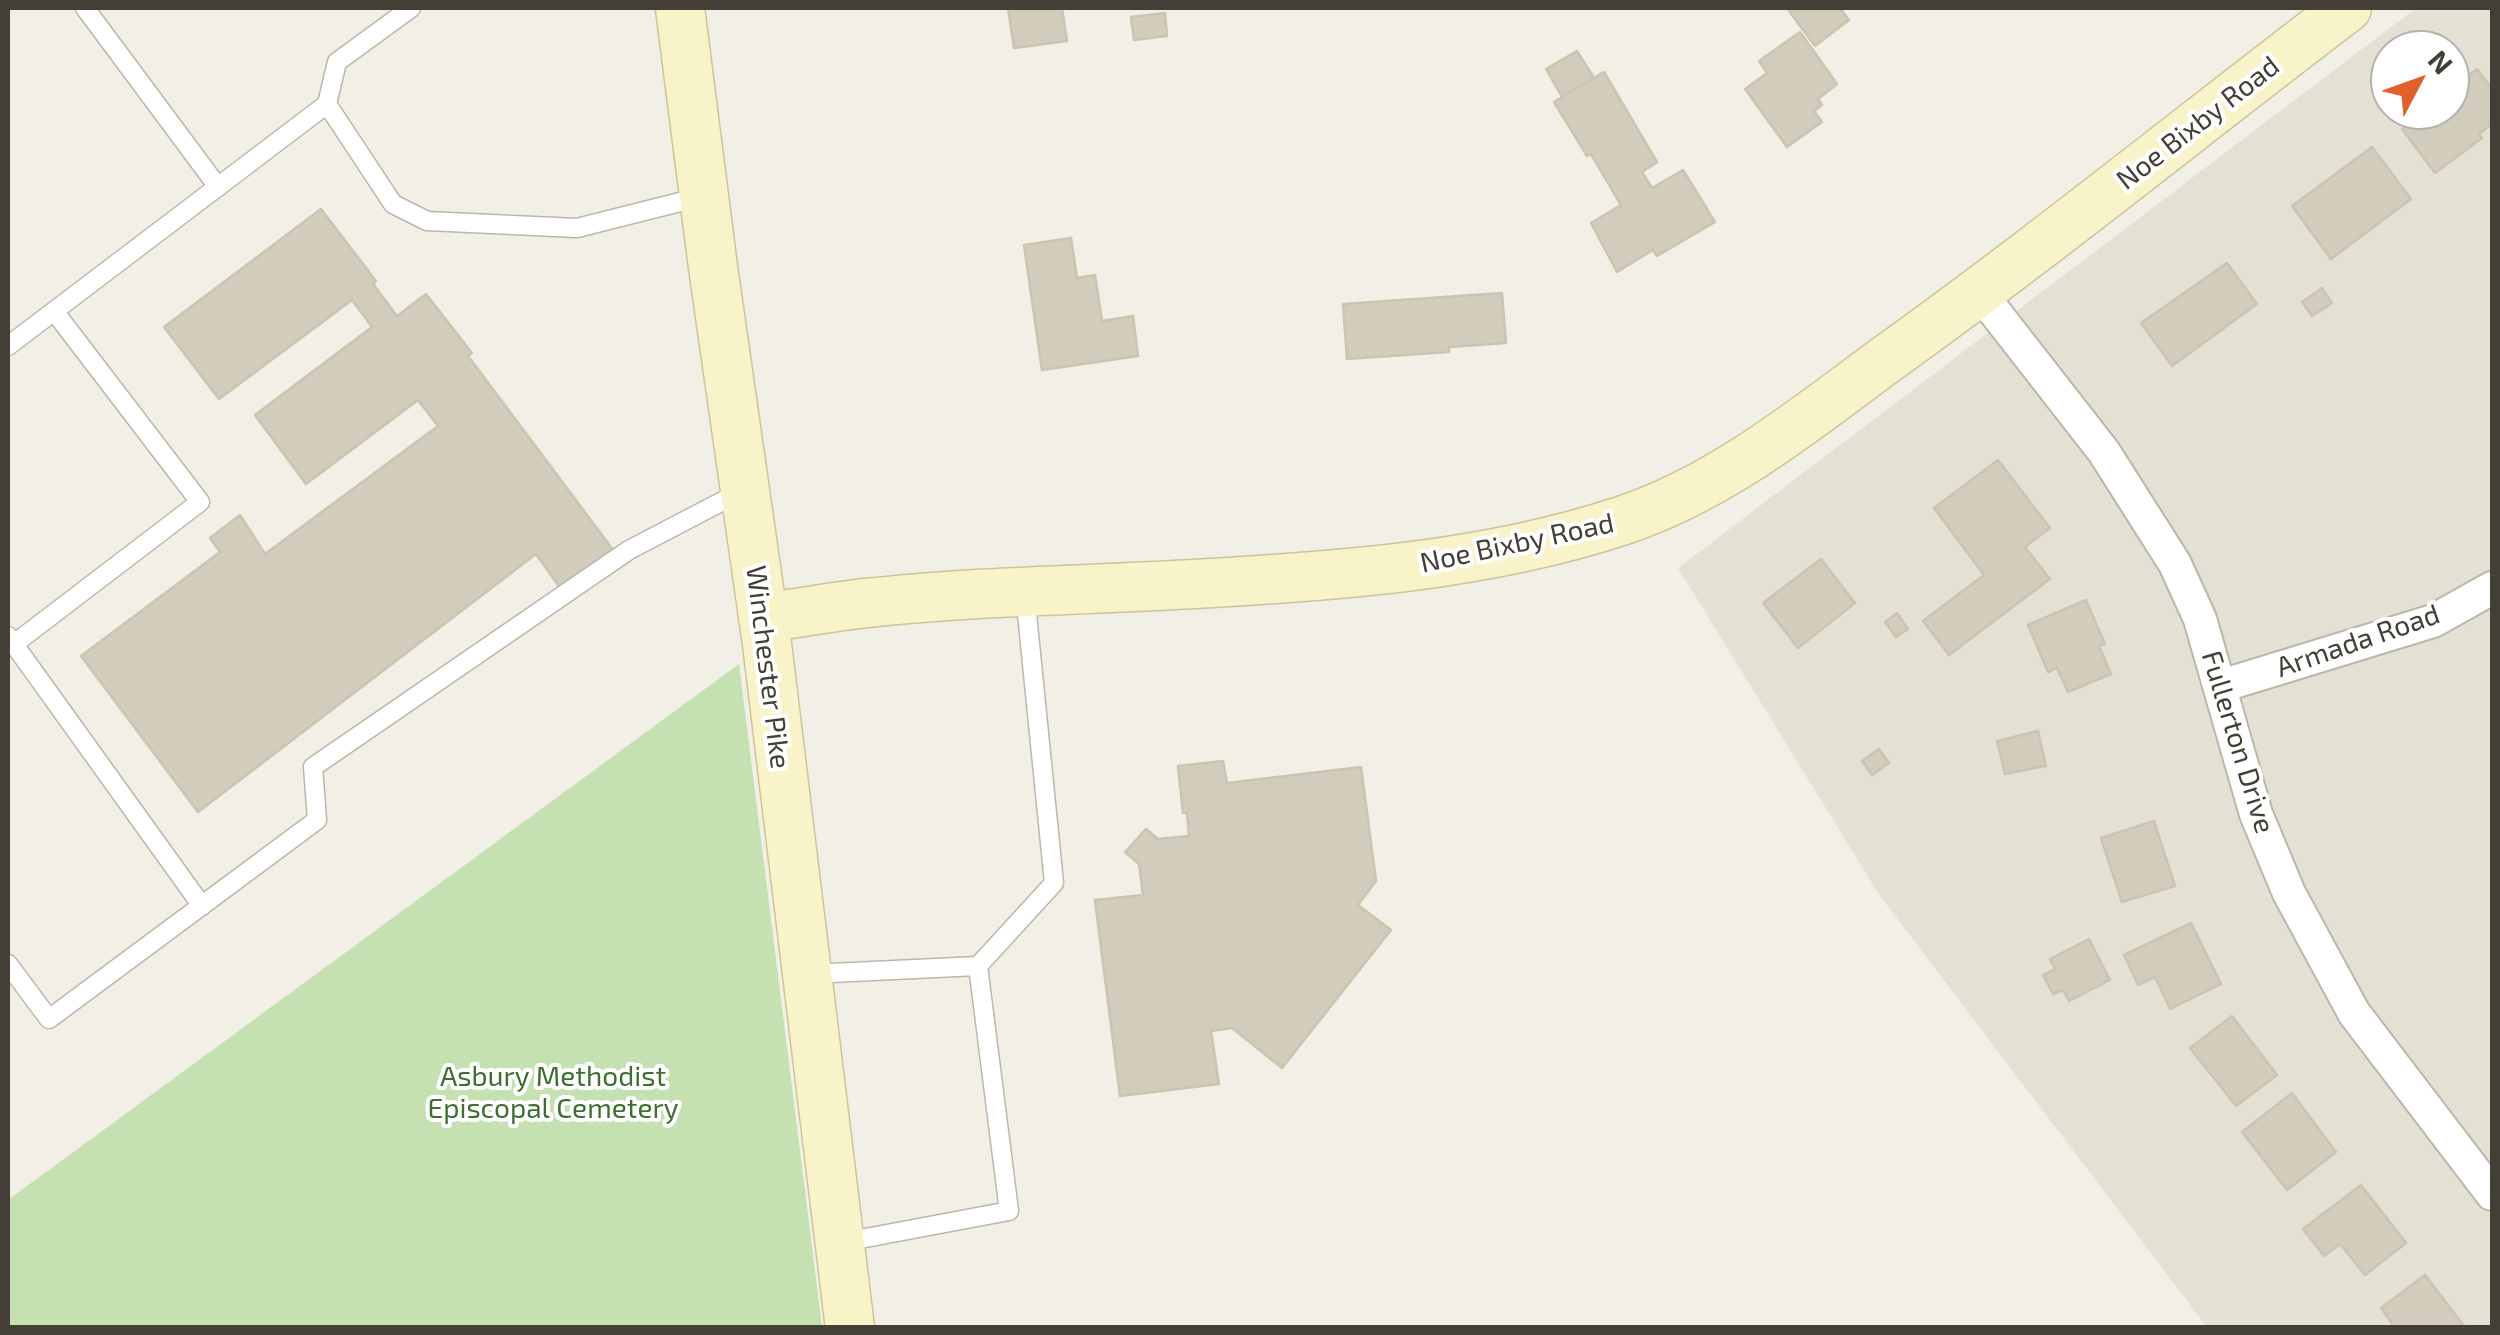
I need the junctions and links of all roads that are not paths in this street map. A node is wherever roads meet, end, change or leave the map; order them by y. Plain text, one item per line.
1 (85, 8) edge
2 (410, 8) edge
3 (680, 8) edge
4 (2325, 14) edge
5 (327, 104) junction
6 (218, 187) junction
7 (704, 196) junction
8 (1980, 292) junction
9 (54, 312) junction
10 (8, 346) edge
11 (745, 490) junction
12 (2492, 588) edge
13 (1025, 594) junction
14 (764, 618) junction
15 (11, 640) edge
16 (2221, 686) junction
17 (202, 906) junction
18 (8, 964) edge
19 (978, 966) junction
20 (806, 974) junction
21 (2492, 1194) edge
22 (839, 1243) junction
23 (850, 1328) edge

1 - 6 lane
2 - 5 lane
3 - 7 street, Winchester Pike
4 - 8 street, Noe Bixby Road
5 - 6 lane
5 - 7 lane
6 - 9 lane
7 - 11 street, Winchester Pike
8 - 13 street, Noe Bixby Road
8 - 16 street, Fullerton Drive
9 - 10 lane
9 - 15 lane
11 - 14 street, Winchester Pike
11 - 17 lane
12 - 16 street, Armada Road
13 - 14 street, Noe Bixby Road
13 - 19 lane
14 - 20 street, Winchester Pike
15 - 17 lane
16 - 21 street, Fullerton Drive
17 - 18 lane
19 - 20 lane
19 - 22 lane
20 - 22 street, Winchester Pike
22 - 23 street, Winchester Pike

